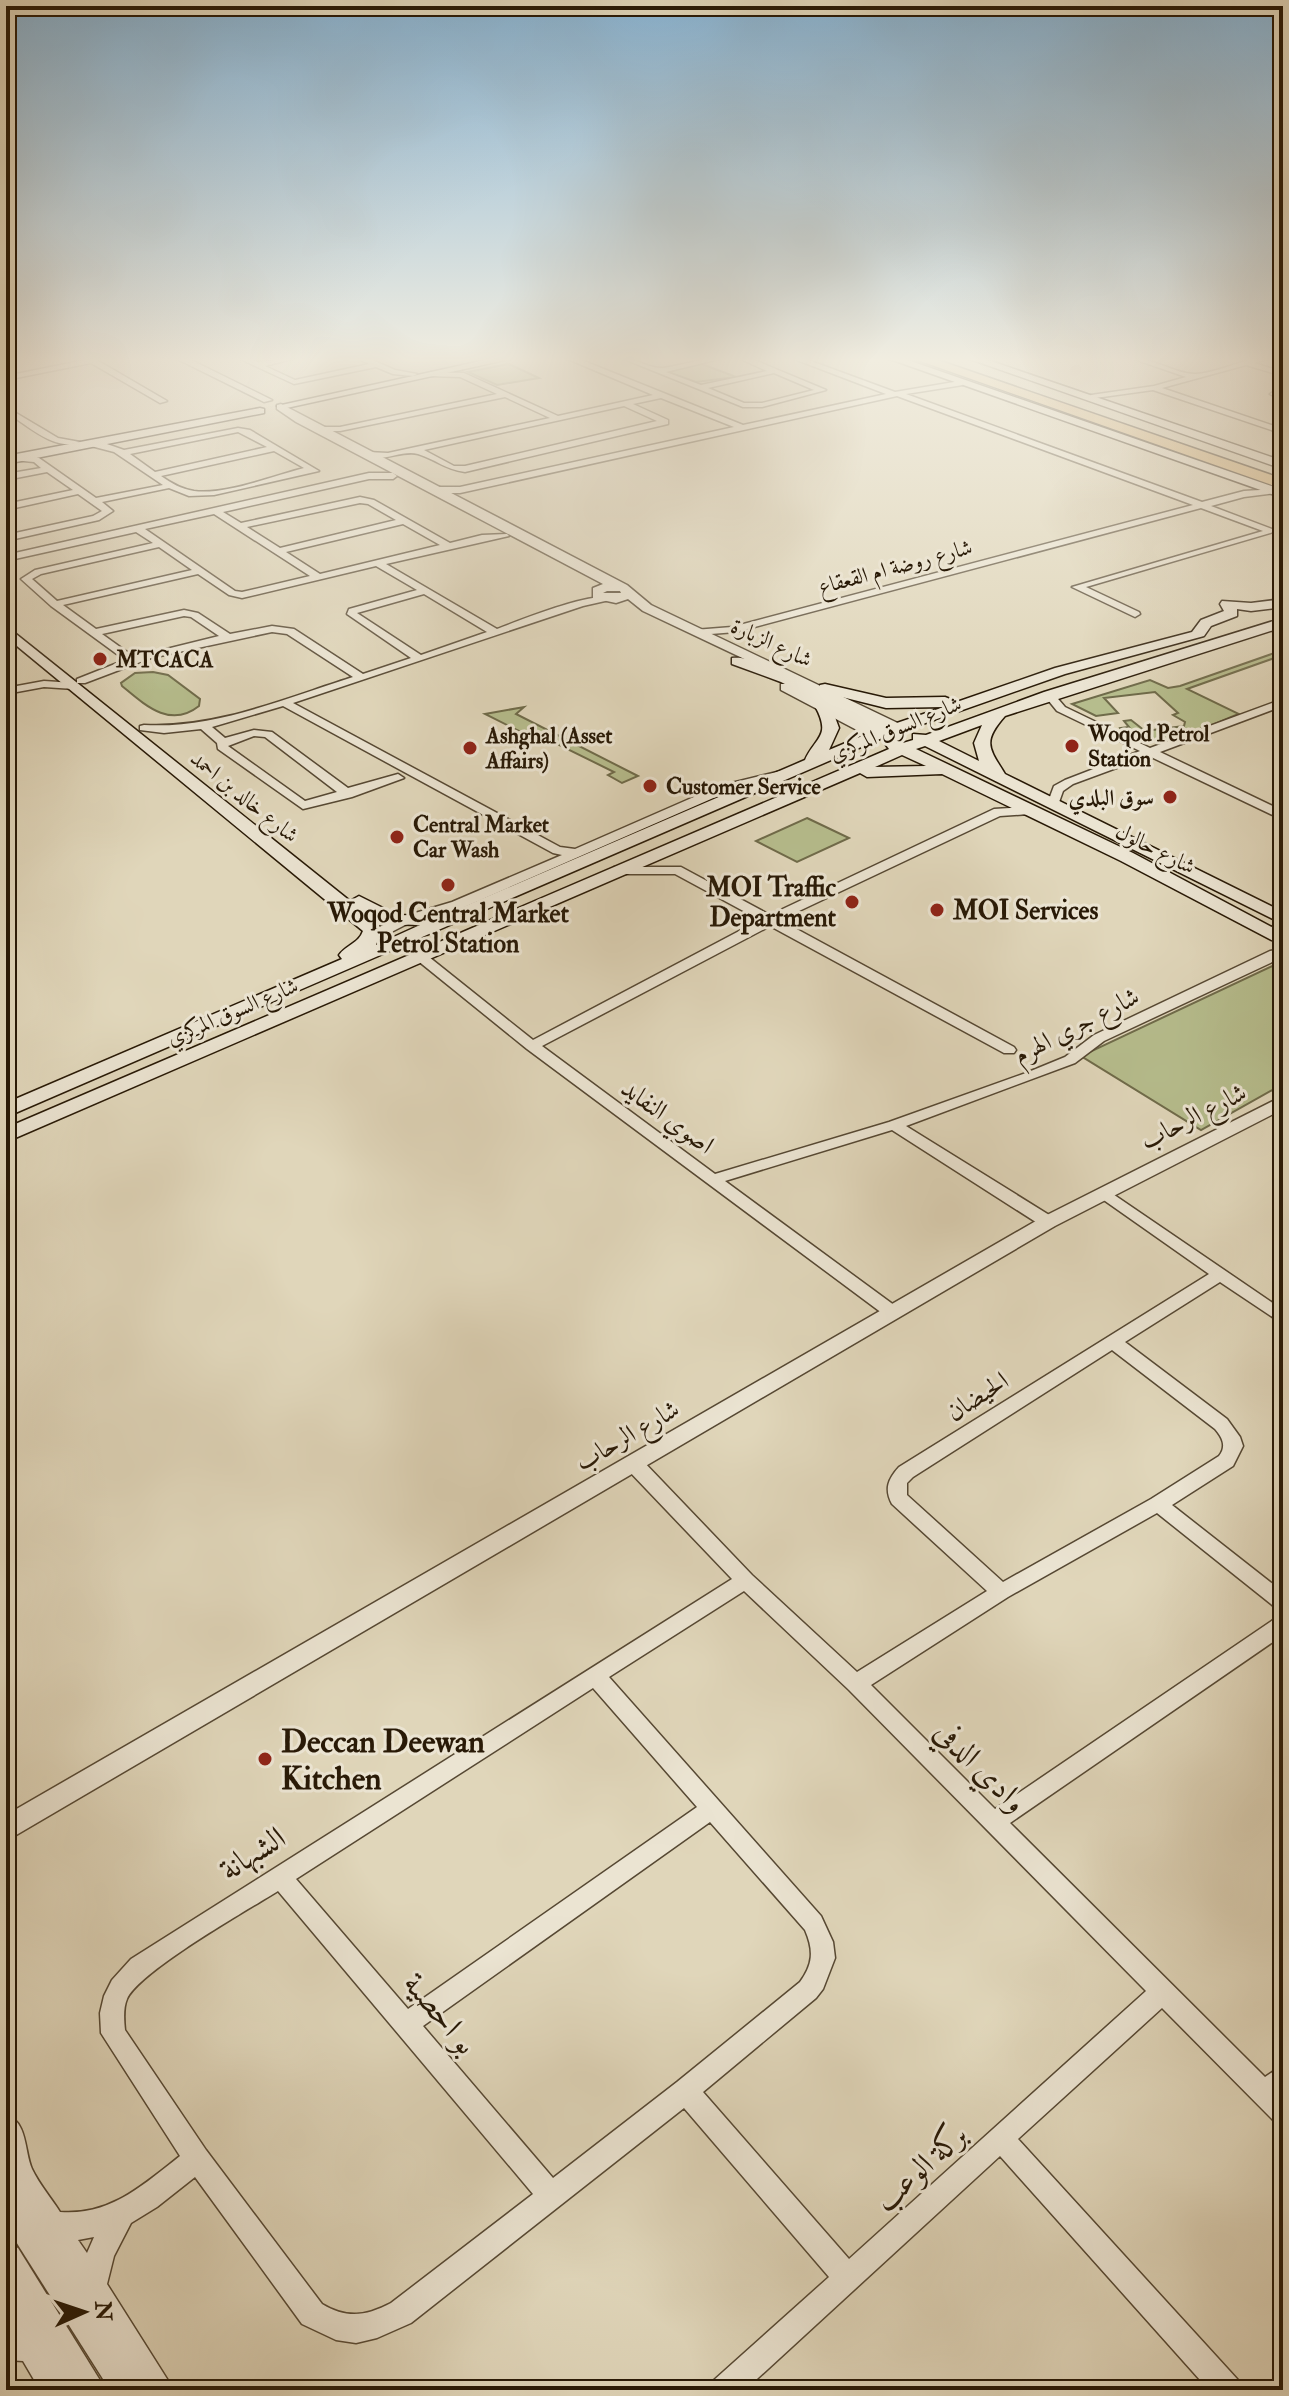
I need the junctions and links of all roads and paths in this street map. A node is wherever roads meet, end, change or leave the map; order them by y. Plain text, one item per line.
1 (48, 469) joint
2 (148, 469) edge
3 (180, 469) edge
4 (312, 469) joint
5 (372, 469) edge
6 (383, 469) edge
7 (385, 469) edge
8 (528, 469) edge
9 (555, 469) edge
10 (1102, 469) edge
11 (1201, 469) edge
12 (1238, 469) edge
13 (1240, 469) edge
14 (1246, 471) junction
15 (536, 473) junction
16 (156, 474) junction
17 (6, 477) edge
18 (338, 483) junction
19 (173, 485) junction
20 (1255, 488) junction
21 (432, 490) junction
22 (460, 490) junction
23 (80, 491) junction
24 (1280, 491) edge
25 (450, 499) junction
26 (96, 501) junction
27 (1202, 505) junction
28 (6, 507) edge
29 (216, 511) junction
30 (404, 521) junction
31 (239, 526) junction
32 (138, 529) junction
33 (486, 533) junction
34 (6, 538) edge
35 (161, 544) junction
36 (449, 546) junction
37 (278, 551) junction
38 (6, 558) edge
39 (378, 563) junction
40 (201, 571) junction
41 (320, 578) junction
42 (425, 591) junction
43 (596, 592) junction
44 (617, 595) junction
45 (581, 603) junction
46 (55, 604) junction
47 (1283, 605) edge
48 (1135, 614) dead end
49 (6, 619) edge
50 (1283, 622) edge
51 (6, 630) edge
52 (732, 630) junction
53 (95, 632) junction
54 (698, 632) junction
55 (496, 633) junction
56 (229, 638) junction
57 (1172, 642) junction
58 (724, 644) junction
59 (420, 659) junction
60 (737, 661) junction
61 (135, 662) junction
62 (70, 678) junction
63 (362, 678) junction
64 (806, 681) junction
65 (38, 685) junction
66 (6, 691) edge
67 (1049, 695) junction
68 (986, 696) junction
69 (283, 702) junction
70 (1283, 702) edge
71 (823, 706) junction
72 (1000, 713) junction
73 (203, 725) junction
74 (144, 728) junction
75 (899, 738) junction
76 (227, 740) junction
77 (161, 741) junction
78 (1152, 752) junction
79 (806, 765) junction
80 (782, 775) junction
81 (398, 778) dead end
82 (961, 778) junction
83 (1004, 779) junction
84 (826, 781) junction
85 (348, 794) junction
86 (1054, 802) junction
87 (1000, 805) junction
88 (1283, 816) edge
89 (1109, 831) junction
90 (682, 842) junction
91 (560, 855) junction
92 (617, 870) junction
93 (677, 870) junction
94 (475, 909) junction
95 (772, 919) junction
96 (400, 922) junction
97 (371, 937) junction
98 (1280, 939) edge
99 (419, 956) junction
100 (288, 990) junction
101 (532, 1046) junction
102 (1009, 1050) dead end
103 (1283, 1102) edge
104 (6, 1111) edge
105 (894, 1125) junction
106 (6, 1136) edge
107 (714, 1179) junction
108 (1104, 1193) junction
109 (1048, 1222) junction
110 (1219, 1275) junction
111 (892, 1312) junction
112 (1283, 1318) edge
113 (1111, 1341) junction
114 (634, 1464) junction
115 (1158, 1504) junction
116 (745, 1580) junction
117 (1001, 1592) junction
118 (1283, 1603) edge
119 (1283, 1624) edge
120 (596, 1677) junction
121 (856, 1684) junction
122 (711, 1809) junction
123 (992, 1823) junction
124 (6, 1829) edge
125 (279, 1876) junction
126 (1161, 1993) junction
127 (406, 2024) junction
128 (686, 2091) junction
129 (1277, 2094) edge
130 (6, 2126) edge
131 (1001, 2139) junction
132 (197, 2159) junction
133 (550, 2194) junction
134 (6, 2196) edge
135 (120, 2218) junction
136 (54, 2225) junction
137 (6, 2260) edge
138 (848, 2278) junction
139 (93, 2289) junction
140 (6, 2307) edge
141 (18, 2347) edge
142 (56, 2390) edge
143 (88, 2390) edge
144 (130, 2390) edge
145 (160, 2390) edge
146 (724, 2390) edge
147 (1228, 2390) edge

1 - 17 street
1 - 23 street
2 - 16 street
3 - 16 street
4 - 18 street
4 - 19 street
5 - 18 street
6 - 33 street, شارع الزبارة
7 - 21 street, شارع الزبارة
8 - 15 street
9 - 15 street
10 - 27 street
11 - 20 main road
12 - 14 highway
13 - 14 highway
14 - 24 highway
15 - 22 street
16 - 19 street
18 - 29 street
19 - 26 street
20 - 24 main road
20 - 27 street, شارع روضة ام القعقاع
21 - 22 street
21 - 25 street, شارع الزبارة
22 - 25 street
23 - 26 street
23 - 28 street
25 - 44 street, شارع الزبارة
26 - 34 street
27 - 48 street
27 - 52 street, شارع روضة ام القعقاع
29 - 31 street
29 - 32 street
30 - 31 street
30 - 36 street
30 - 37 street
31 - 37 street
32 - 35 street
32 - 38 street
33 - 36 street
33 - 43 street, شارع الزبارة
35 - 40 street
35 - 46 street
36 - 39 street
37 - 41 street
39 - 41 street
39 - 42 street
40 - 41 street
40 - 46 street
42 - 55 street
42 - 59 street
43 - 44 street
43 - 45 street
44 - 45 street
44 - 54 street, شارع الزبارة
44 - 60 street, شارع الزبارة
45 - 55 street
46 - 53 street
47 - 57 main road, شارع السوق المركزي
49 - 62 main road, شارع خالد بن احمد
50 - 67 main road, شارع السوق المركزي
51 - 62 main road, شارع خالد بن احمد
52 - 54 street, شارع روضة ام القعقاع
52 - 58 street
53 - 56 street
53 - 61 street
54 - 58 street, شارع الزبارة
55 - 59 street
56 - 61 street
56 - 63 street
57 - 68 main road, شارع السوق المركزي
57 - 75 main road
58 - 64 street, شارع الزبارة
59 - 63 street
60 - 71 street, شارع الزبارة
60 - 75 main road
61 - 62 street
62 - 65 street
62 - 65 street
62 - 74 main road, شارع خالد بن احمد
62 - 97 main road, شارع خالد بن احمد
63 - 69 street
64 - 68 main road
64 - 75 street, شارع الزبارة
65 - 66 street
67 - 72 main road, شارع السوق المركزي
67 - 78 street
68 - 75 main road, شارع السوق المركزي
69 - 73 street
69 - 91 street
70 - 78 street
71 - 75 street, شارع الزبارة
71 - 79 main road
72 - 75 main road, شارع السوق المركزي
72 - 83 main road
73 - 74 street
73 - 76 street
73 - 77 street
74 - 77 main road, شارع خالد بن احمد
75 - 79 main road, شارع السوق المركزي
75 - 82 main road, شارع حالول
75 - 83 main road, شارع حالول
75 - 84 main road, شارع السوق المركزي
75 - 89 main road
75 - 90 main road
76 - 85 street
76 - 85 street
77 - 96 main road, شارع خالد بن احمد
78 - 86 street
78 - 88 street
79 - 80 main road, شارع السوق المركزي
80 - 91 street, شارع السوق المركزي
80 - 94 main road, شارع السوق المركزي
81 - 85 street
82 - 84 main road
82 - 87 main road, شارع حالول
83 - 86 main road, شارع حالول
84 - 90 main road, شارع السوق المركزي
86 - 89 main road, شارع حالول
87 - 95 street
87 - 98 main road, شارع حالول
89 - 98 main road, شارع حالول
90 - 92 main road, شارع السوق المركزي
90 - 93 street
91 - 96 street, شارع السوق المركزي
92 - 93 street
92 - 99 main road, شارع السوق المركزي
93 - 95 street
94 - 96 main road
94 - 100 main road, شارع السوق المركزي
95 - 101 street
95 - 102 street
96 - 97 street, شارع السوق المركزي
97 - 100 main road
98 - 105 street, شارع جري الهرم
99 - 101 street, اصوي النفايد
99 - 106 main road, شارع السوق المركزي
100 - 104 main road, شارع السوق المركزي
101 - 107 street, اصوي النفايد
103 - 108 street, شارع الرحاب
105 - 107 street, شارع جري الهرم
105 - 109 street
107 - 111 street, اصوي النفايد
108 - 109 street, شارع الرحاب
108 - 110 street
109 - 111 street, شارع الرحاب
110 - 112 street
110 - 113 street, الحيضان
111 - 114 street, شارع الرحاب
113 - 115 street
113 - 117 street, الحيضان
114 - 116 street, وادي الدفي
114 - 124 street, شارع الرحاب
115 - 117 street
115 - 118 street
116 - 120 street, الشبهانة
116 - 121 street, وادي الدفي
117 - 121 street
119 - 123 street
120 - 122 street, الشبهانة
120 - 125 street, الشبهانة
121 - 123 street, وادي الدفي
122 - 127 street
122 - 128 street, الشبهانة
123 - 126 street, وادي الدفي
125 - 127 street, بو احصية
125 - 132 street, الشبهانة
126 - 129 street, وادي الدفي
126 - 131 street, بركة الوعب
127 - 133 street, بو احصية
128 - 133 street, الشبهانة
128 - 138 street
130 - 136 street
131 - 138 street, بركة الوعب
131 - 147 street
132 - 133 street, الشبهانة
132 - 135 street
134 - 144 street
135 - 136 street
135 - 139 street
136 - 139 street
137 - 143 street
138 - 146 street, بركة الوعب
139 - 145 street
140 - 141 street
141 - 142 street

